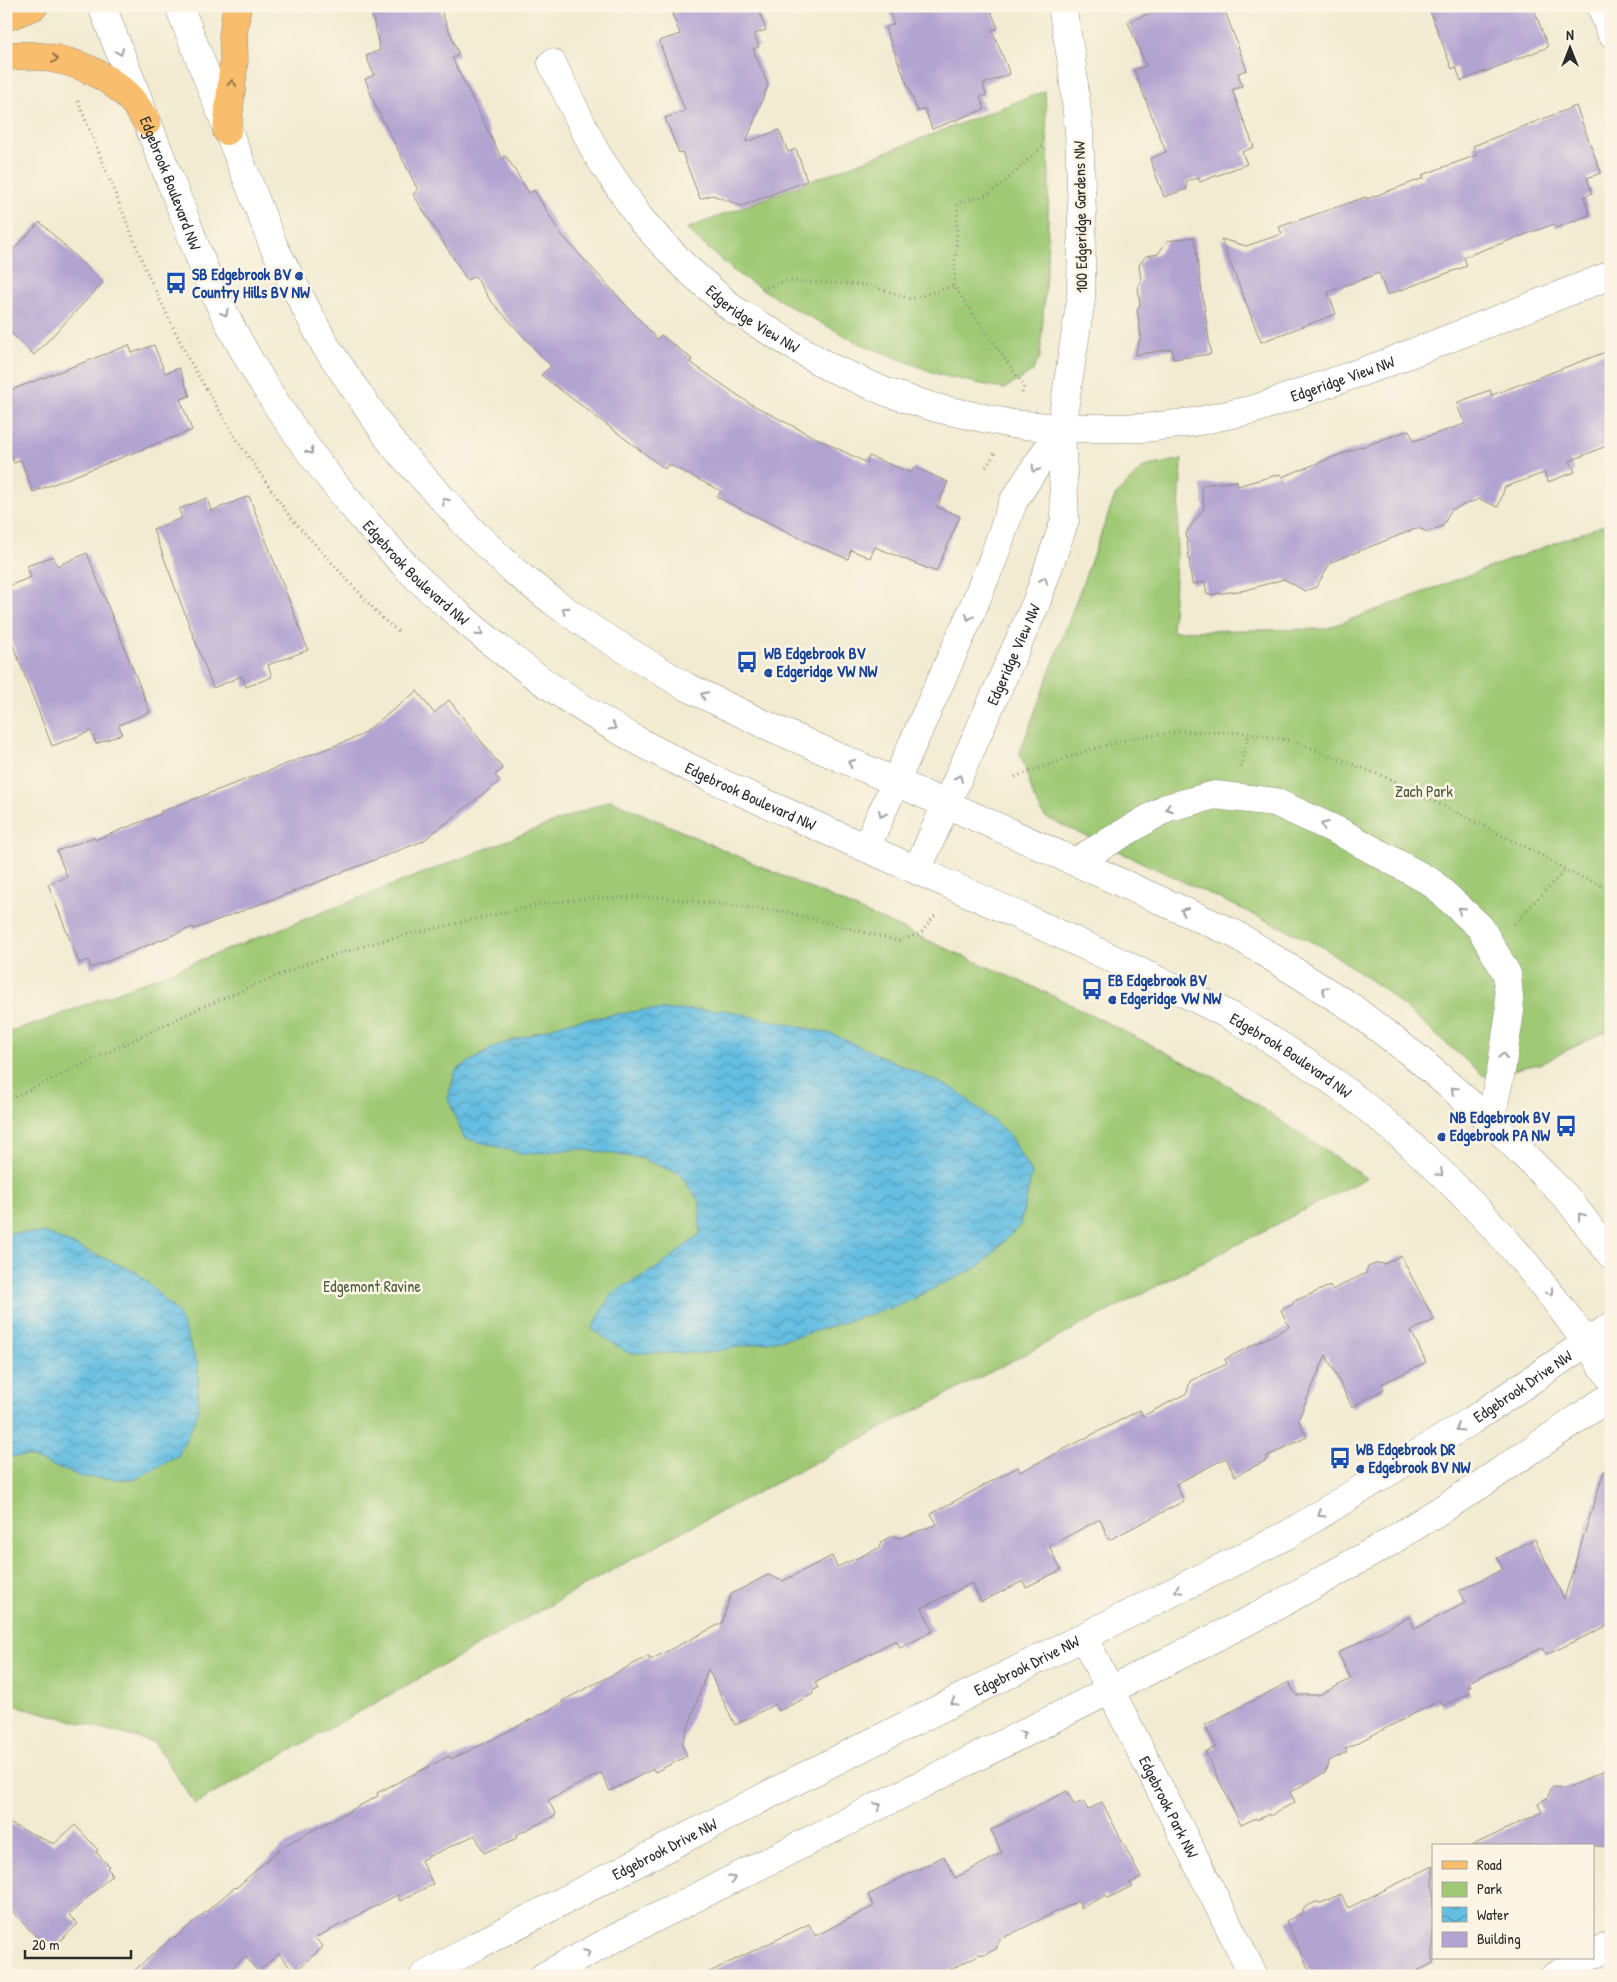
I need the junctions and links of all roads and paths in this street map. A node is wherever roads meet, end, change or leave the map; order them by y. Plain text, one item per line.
1 (34, 6) edge
2 (102, 6) edge
3 (179, 6) edge
4 (237, 6) edge
5 (1062, 6) edge
6 (1601, 6) edge
7 (6, 17) edge
8 (1611, 33) edge
9 (6, 56) edge
10 (552, 63) dead end
11 (77, 94) dead end
12 (147, 122) junction
13 (228, 132) junction
14 (1079, 132) junction
15 (1611, 274) edge
16 (954, 286) junction
17 (732, 309) junction
18 (1012, 424) junction
19 (1061, 428) junction
20 (986, 468) dead end
21 (400, 633) dead end
22 (1015, 777) dead end
23 (896, 783) junction
24 (946, 805) junction
25 (866, 848) junction
26 (1075, 862) junction
27 (917, 870) junction
28 (1565, 870) junction
29 (1611, 889) edge
30 (939, 910) dead end
31 (1512, 927) dead end
32 (6, 1101) edge
33 (1490, 1121) junction
34 (1611, 1255) edge
35 (1611, 1326) edge
36 (1586, 1341) junction
37 (1611, 1379) edge
38 (1611, 1396) edge
39 (1084, 1638) junction
40 (1110, 1690) junction
41 (1611, 1945) edge
42 (1594, 1954) edge
43 (1583, 1960) edge
44 (424, 1976) edge
45 (544, 1976) edge
46 (1254, 1976) edge
47 (1555, 1976) edge

1 - 7 main road
2 -> 12 street, Edgebrook Boulevard NW
3 - 13 street
13 -> 4 main road
5 - 14 street, 100 Edgeridge Gardens NW
6 - 8 street
9 -> 12 main road
10 - 17 street, Edgeridge View NW
11 - 21 path
12 -> 25 street, Edgebrook Boulevard NW
23 -> 13 street
14 - 16 path
14 - 19 street, 100 Edgeridge Gardens NW
15 - 19 street, Edgeridge View NW
16 - 17 path
16 - 18 path
17 - 18 street, Edgeridge View NW
18 - 19 street, Edgeridge View NW
18 - 20 path
19 -> 23 street
24 -> 19 street, Edgeridge View NW
22 - 28 path
23 - 24 street
23 -> 25 street
24 - 26 street
24 - 27 street, Edgeridge View NW
25 - 27 street, Edgebrook Boulevard NW
33 -> 26 street
33 -> 26 street
27 -> 36 street, Edgebrook Boulevard NW
28 - 29 path
28 - 31 path
30 - 32 path
34 -> 33 street
35 - 36 street, Edgebrook Drive NW
36 - 37 street, Edgebrook Boulevard NW
36 -> 39 street, Edgebrook Drive NW
38 - 40 street
39 - 40 street, Edgebrook Park NW
39 -> 44 street, Edgebrook Drive NW
45 -> 40 street
40 - 46 street, Edgebrook Park NW
41 - 42 street
43 - 47 street

